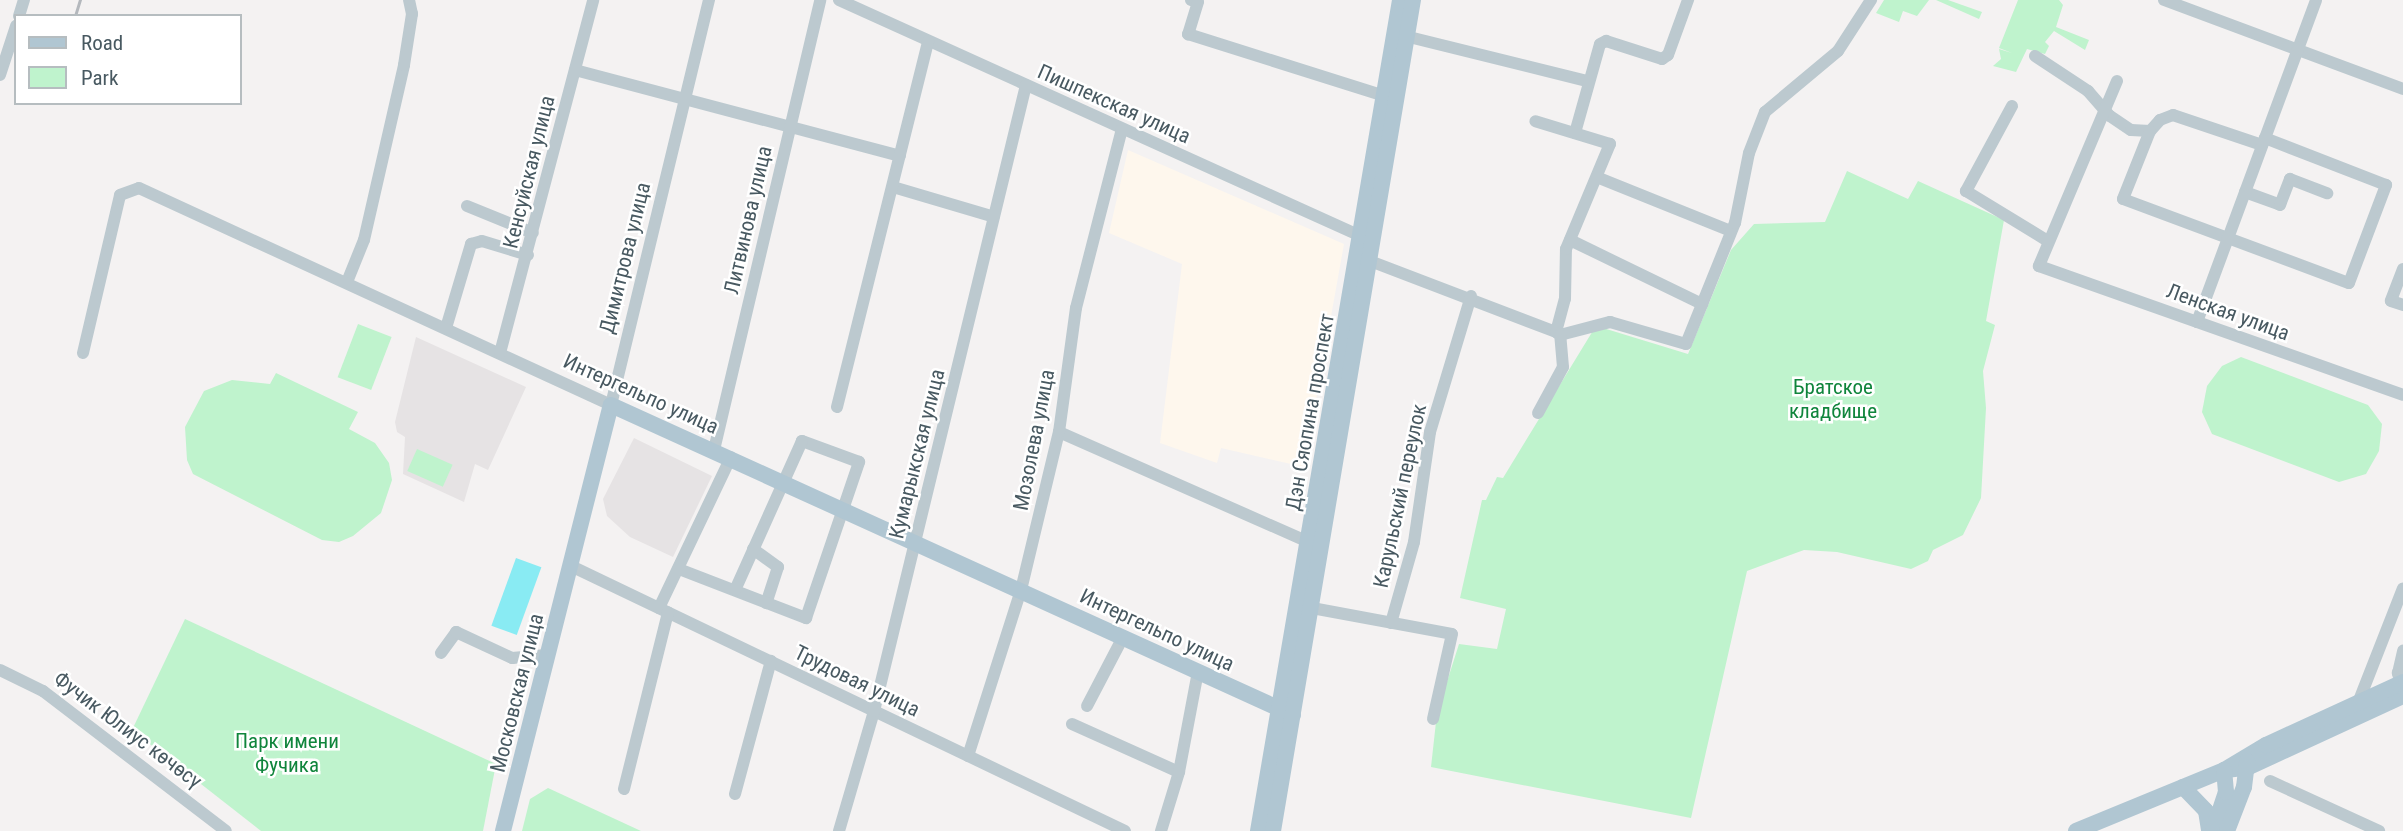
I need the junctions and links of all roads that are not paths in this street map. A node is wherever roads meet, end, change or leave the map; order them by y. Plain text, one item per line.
1 (409, 0) edge
2 (593, 0) edge
3 (709, 0) edge
4 (820, 0) edge
5 (839, 0) edge
6 (1191, 0) edge
7 (1400, 0) edge
8 (1413, 0) edge
9 (1688, 0) edge
10 (2164, 0) edge
11 (2316, 0) edge
12 (1867, 1) edge
13 (14, 32) edge
14 (1401, 35) junction
15 (928, 41) junction
16 (2297, 50) junction
17 (2035, 56) dead end
18 (575, 70) junction
19 (0, 75) edge
20 (1587, 81) junction
21 (2117, 81) dead end
22 (1026, 85) junction
23 (2403, 89) edge
24 (1385, 96) junction
25 (685, 99) junction
26 (2012, 106) dead end
27 (2102, 108) junction
28 (1535, 121) dead end
29 (790, 127) junction
30 (1122, 129) junction
31 (2150, 131) junction
32 (1575, 133) junction
33 (2264, 142) junction
34 (900, 156) junction
35 (1599, 178) junction
36 (893, 187) junction
37 (2245, 192) junction
38 (2327, 193) dead end
39 (467, 206) dead end
40 (994, 217) junction
41 (1731, 231) junction
42 (533, 233) junction
43 (1367, 238) junction
44 (2228, 238) junction
45 (1570, 240) junction
46 (2048, 241) junction
47 (528, 255) junction
48 (1370, 261) junction
49 (2403, 269) edge
50 (346, 282) junction
51 (1471, 296) junction
52 (1702, 304) junction
53 (2403, 305) edge
54 (2197, 322) junction
55 (446, 328) junction
56 (1558, 333) junction
57 (83, 353) dead end
58 (500, 353) junction
59 (2403, 396) edge
60 (611, 405) junction
61 (837, 407) dead end
62 (1538, 412) dead end
63 (1059, 432) junction
64 (714, 450) junction
65 (731, 457) junction
66 (783, 482) junction
67 (841, 508) junction
68 (915, 542) junction
69 (1316, 545) junction
70 (753, 549) junction
71 (571, 566) junction
72 (684, 571) dead end
73 (2403, 588) edge
74 (735, 590) junction
75 (1021, 590) junction
76 (766, 603) junction
77 (1312, 608) junction
78 (664, 610) junction
79 (1391, 624) junction
80 (1123, 637) junction
81 (2403, 651) edge
82 (441, 653) dead end
83 (549, 655) junction
84 (771, 661) junction
85 (0, 670) edge
86 (1198, 671) junction
87 (2402, 688) edge
88 (2358, 703) junction
89 (1087, 706) dead end
90 (874, 711) junction
91 (1286, 712) junction
92 (1433, 719) dead end
93 (1072, 724) dead end
94 (968, 756) junction
95 (2247, 761) junction
96 (2224, 771) junction
97 (1179, 772) junction
98 (2270, 781) dead end
99 (2183, 787) junction
100 (624, 789) dead end
101 (735, 793) dead end
102 (226, 831) edge
103 (503, 831) edge
104 (839, 831) edge
105 (1125, 831) edge
106 (1161, 831) edge
107 (1258, 831) edge
108 (1273, 831) edge
109 (2076, 831) edge
110 (2211, 831) edge
111 (2227, 831) edge
112 (2379, 831) edge

1 - 50 street
2 - 18 street, Кенсуйская улица
3 - 25 street, Димитрова улица
4 - 29 street, Литвинова улица
5 - 15 street, Пишпекская улица
6 - 24 street
7 - 14 main road, Дэн Сяопина проспект
8 - 14 main road, Дэн Сяопина проспект
9 - 20 street
10 - 16 street
11 - 16 street
12 - 41 street
13 - 19 street
14 - 20 street
14 - 24 main road, Дэн Сяопина проспект
14 - 43 main road, Дэн Сяопина проспект
15 - 22 street, Пишпекская улица
15 - 34 street
16 - 23 street
16 - 33 street
17 - 27 street
18 - 25 street
18 - 42 street, Кенсуйская улица
20 - 32 street
21 - 27 street
22 - 30 street, Пишпекская улица
22 - 40 street, Кумарыкская улица
24 - 43 main road, Дэн Сяопина проспект
25 - 29 street
25 - 60 street, Димитрова улица
26 - 46 street
27 - 31 street
27 - 46 street
28 - 32 street
29 - 34 street
29 - 64 street, Литвинова улица
30 - 43 street, Пишпекская улица
30 - 63 street, Мозолева улица
31 - 33 street
31 - 44 street
32 - 35 street
33 - 37 street
33 - 44 street
34 - 36 street
35 - 41 street
35 - 45 street
36 - 40 street
36 - 61 street
37 - 38 street
37 - 44 street
39 - 42 street
40 - 68 street, Кумарыкская улица
41 - 52 street
42 - 47 street, Кенсуйская улица
43 - 48 main road, Дэн Сяопина проспект
43 - 69 main road, Дэн Сяопина проспект
44 - 54 street
45 - 52 street
45 - 56 street
46 - 54 street, Ленская улица
47 - 55 street
47 - 58 street, Кенсуйская улица
48 - 51 street
48 - 69 main road, Дэн Сяопина проспект
49 - 53 street
50 - 55 street, Интергельпо улица
50 - 57 street, Интергельпо улица
51 - 56 street
51 - 79 street, Карульский переулок
52 - 56 street
54 - 59 street, Ленская улица
55 - 58 street, Интергельпо улица
56 - 62 street
58 - 60 street, Интергельпо улица
60 - 64 main road, Интергельпо улица
60 - 71 main road, Димитрова улица
63 - 69 street
63 - 75 street, Мозолева улица
64 - 65 main road, Интергельпо улица
65 - 66 main road, Интергельпо улица
65 - 78 street
66 - 67 main road, Интергельпо улица
66 - 67 street
66 - 70 street
67 - 68 main road, Интергельпо улица
67 - 76 street
68 - 75 main road, Интергельпо улица
68 - 90 street, Кумарыкская улица
69 - 77 main road, Дэн Сяопина проспект
69 - 91 main road, Дэн Сяопина проспект
70 - 74 street
70 - 76 street
71 - 78 street, Трудовая улица
71 - 83 main road, Московская улица
72 - 74 street
73 - 88 street
74 - 76 street
75 - 80 main road, Интергельпо улица
75 - 94 street, Мозолева улица
77 - 79 street
77 - 91 main road, Дэн Сяопина проспект
78 - 84 street, Трудовая улица
78 - 100 street
79 - 92 street
80 - 86 main road, Интергельпо улица
80 - 89 street
81 - 87 street
82 - 83 street
83 - 103 main road, Московская улица
84 - 90 street, Трудовая улица
84 - 101 street
85 - 102 street, Фучик Юлиус көчөсү
86 - 91 main road, Интергельпо улица
86 - 97 street
87 - 88 main road
87 - 95 main road
88 - 95 main road
90 - 94 street, Трудовая улица
90 - 104 street, Кумарыкская улица
91 - 107 main road, Дэн Сяопина проспект
91 - 108 main road, Дэн Сяопина проспект
93 - 97 street
94 - 105 street, Трудовая улица
95 - 96 main road
95 - 111 main road
96 - 99 main road
96 - 110 main road
97 - 106 street
98 - 112 street
99 - 109 main road
99 - 110 main road

